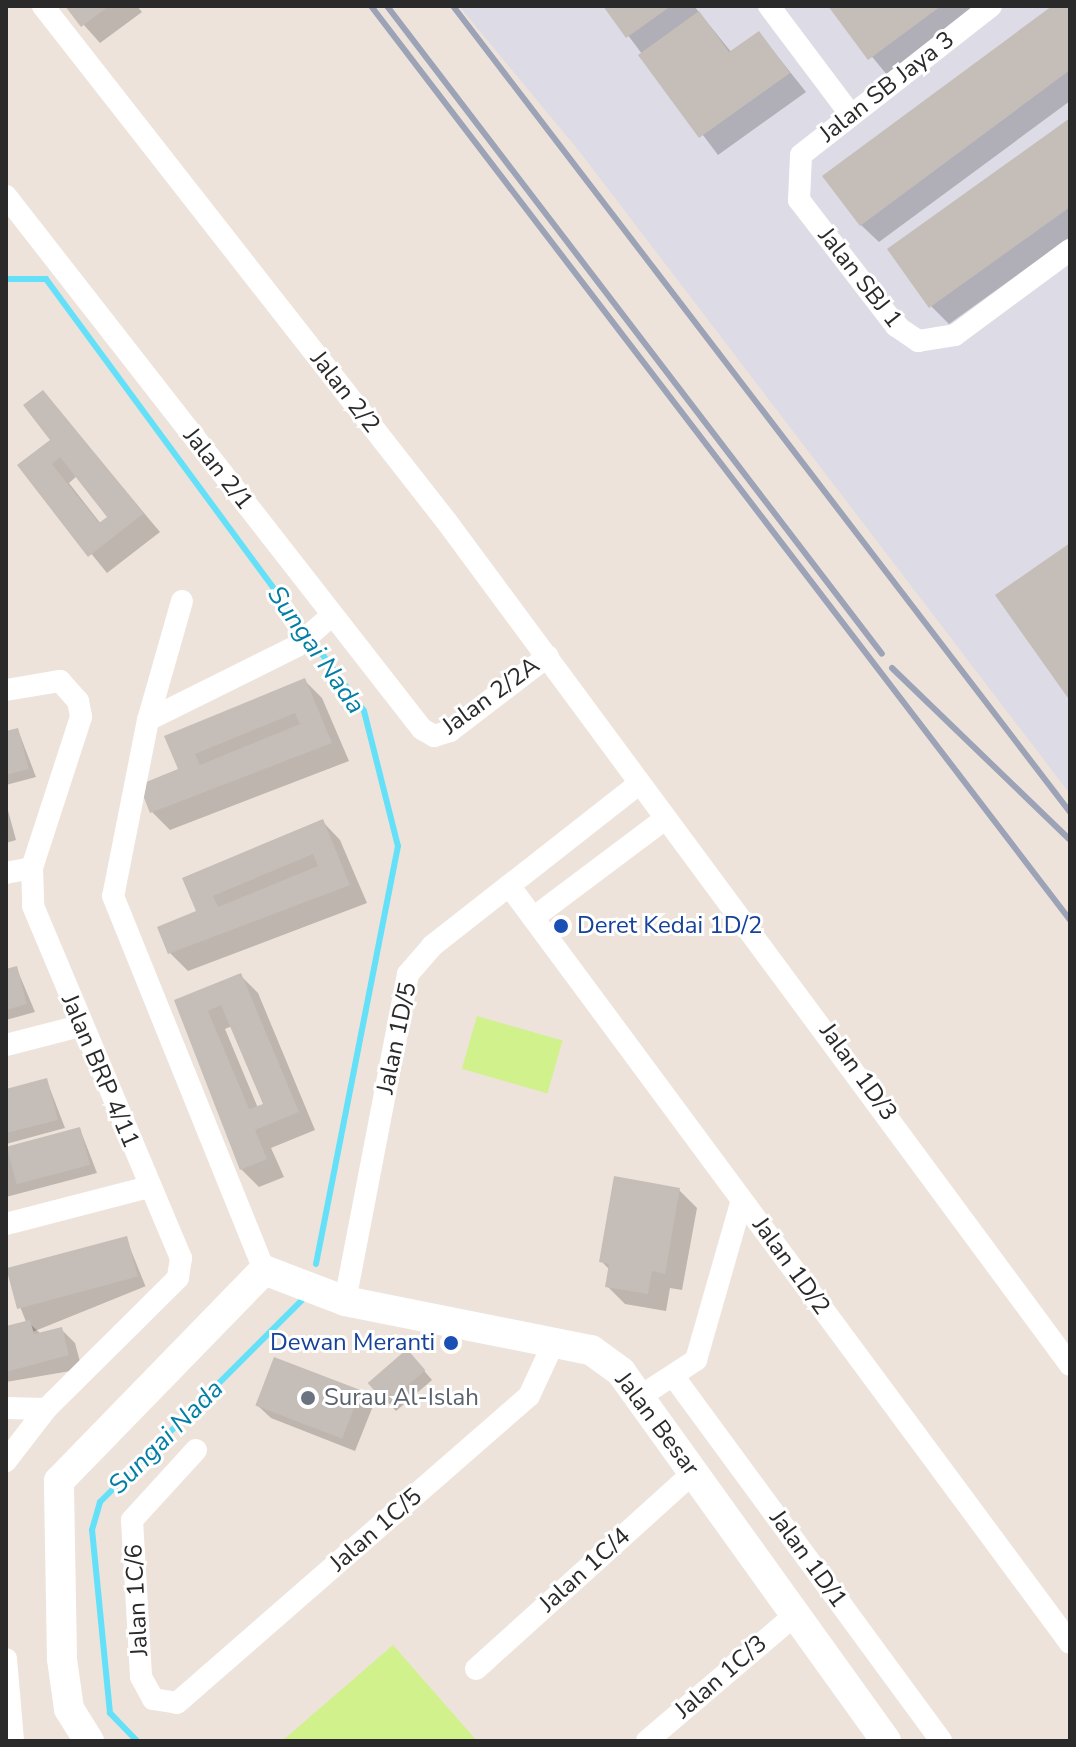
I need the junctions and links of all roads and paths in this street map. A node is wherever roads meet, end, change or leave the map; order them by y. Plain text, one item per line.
1 (43, 6) edge
2 (769, 6) edge
3 (991, 6) edge
4 (850, 114) junction
5 (795, 176) joint
6 (6, 196) edge
7 (1070, 250) edge
8 (182, 601) dead end
9 (324, 623) junction
10 (548, 656) junction
11 (6, 690) edge
12 (148, 720) junction
13 (434, 736) joint
14 (640, 783) junction
15 (666, 818) junction
16 (32, 868) junction
17 (6, 873) edge
18 (511, 888) junction
19 (533, 918) junction
20 (80, 1026) junction
21 (6, 1045) edge
22 (149, 1187) junction
23 (742, 1200) junction
24 (6, 1224) edge
25 (264, 1270) junction
26 (345, 1301) junction
27 (554, 1342) junction
28 (1070, 1365) edge
29 (674, 1377) junction
30 (641, 1396) junction
31 (6, 1408) edge
32 (46, 1409) junction
33 (196, 1450) dead end
34 (6, 1461) edge
35 (694, 1472) junction
36 (796, 1614) junction
37 (1070, 1643) edge
38 (6, 1659) edge
39 (476, 1669) dead end
40 (177, 1703) joint
41 (13, 1741) edge
42 (89, 1741) edge
43 (647, 1741) edge
44 (886, 1741) edge
45 (941, 1741) edge

1 - 10 street, Jalan 2/2
2 - 4 street
3 - 4 street, Jalan SB Jaya 3
4 - 5 street, Jalan SB Jaya 3
5 - 7 street, Jalan SBJ 1
6 - 9 street, Jalan 2/1
8 - 12 street
9 - 12 street
9 - 13 street, Jalan 2/1
10 - 13 street, Jalan 2/2A
10 - 14 street, Jalan 2/2
11 - 16 street, Jalan BRP 4/11
12 - 25 street
14 - 15 street, Jalan 1D/3
14 - 18 street, Jalan 1D/5
15 - 19 street
15 - 28 street, Jalan 1D/3
16 - 17 street
16 - 20 street, Jalan BRP 4/11
18 - 19 street, Jalan 1D/2
18 - 26 street, Jalan 1D/5
19 - 23 street, Jalan 1D/2
20 - 21 street
20 - 22 street, Jalan BRP 4/11
22 - 24 street
22 - 32 street, Jalan BRP 4/11
23 - 29 street
23 - 37 street, Jalan 1D/2
25 - 26 street, Jalan Besar
25 - 42 street
26 - 27 street, Jalan Besar
27 - 30 street, Jalan Besar
27 - 40 street, Jalan 1C/5
29 - 30 street
29 - 45 street, Jalan 1D/1
30 - 35 street, Jalan Besar
31 - 32 street
32 - 34 street, Jalan BRP 4/11
33 - 40 street, Jalan 1C/6
35 - 36 street, Jalan Besar
35 - 39 street, Jalan 1C/4
36 - 43 street, Jalan 1C/3
36 - 44 street, Jalan Besar
38 - 41 street

